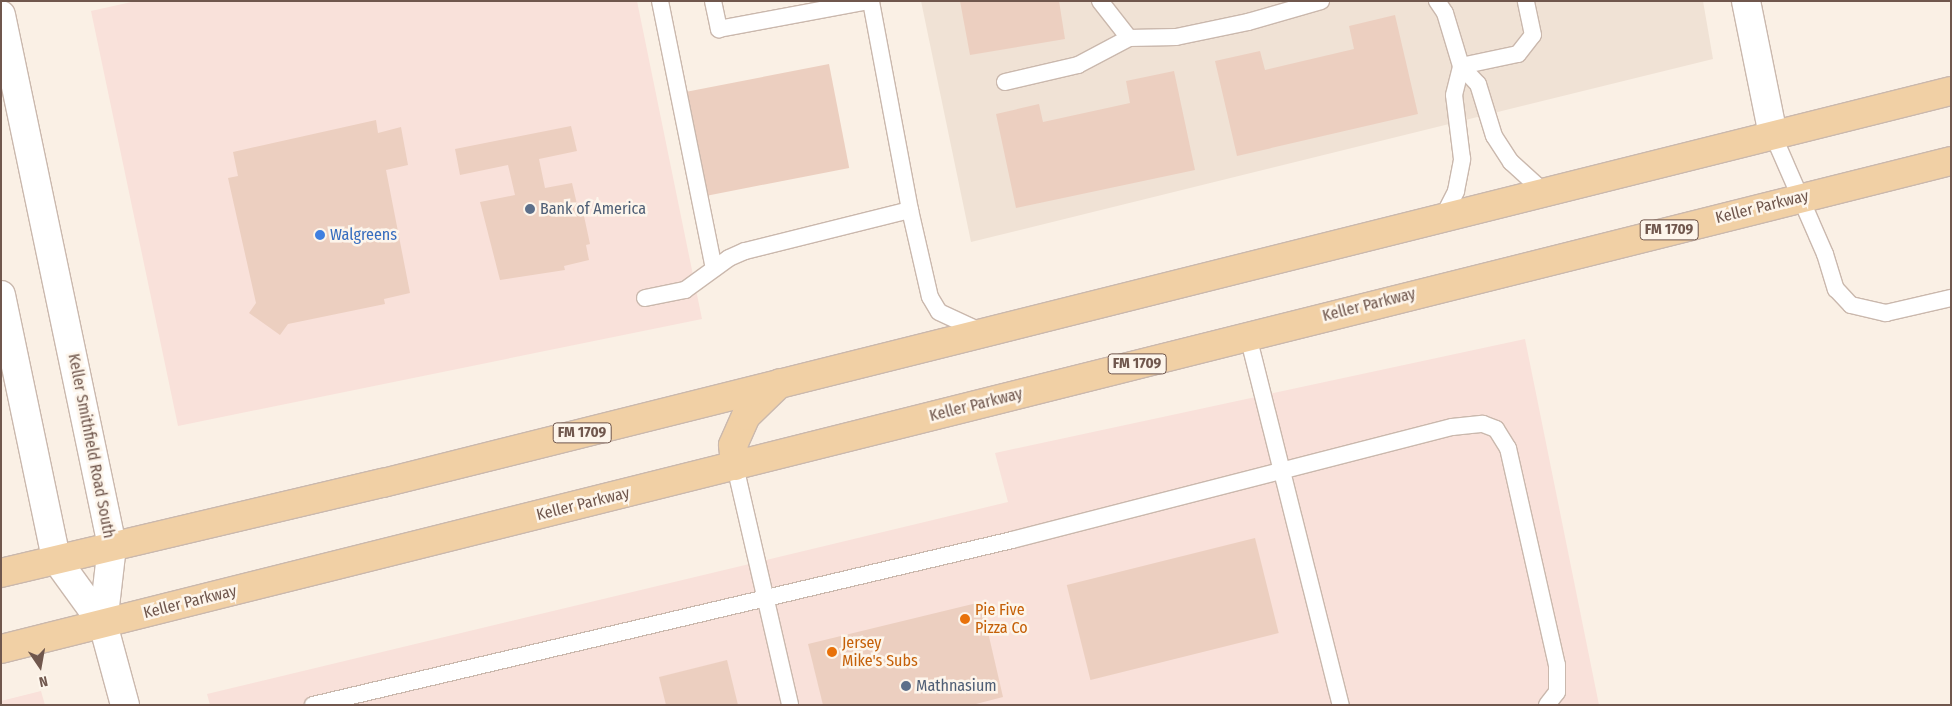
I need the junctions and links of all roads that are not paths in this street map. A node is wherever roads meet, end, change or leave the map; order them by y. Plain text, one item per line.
1 (660, 1) edge
2 (713, 1) edge
3 (870, 1) edge
4 (1100, 1) edge
5 (1321, 1) edge
6 (1437, 1) edge
7 (1526, 1) edge
8 (1746, 1) edge
9 (1, 15) edge
10 (1129, 38) junction
11 (5, 52) edge
12 (1460, 66) junction
13 (1005, 82) dead end
14 (1951, 91) edge
15 (1773, 135) junction
16 (1951, 161) edge
17 (1544, 192) junction
18 (1800, 198) junction
19 (910, 210) junction
20 (1443, 216) junction
21 (714, 269) junction
22 (1, 295) edge
23 (645, 298) dead end
24 (1951, 298) edge
25 (982, 332) junction
26 (1248, 336) junction
27 (781, 382) junction
28 (735, 466) junction
29 (1282, 469) junction
30 (112, 546) junction
31 (56, 559) junction
32 (1, 572) edge
33 (766, 596) junction
34 (104, 624) junction
35 (1, 649) edge
36 (125, 705) edge
37 (313, 705) edge
38 (790, 705) edge
39 (1341, 705) edge
40 (1547, 705) edge

1 - 21 lane
2 - 3 lane
3 - 19 lane
4 - 10 lane
5 - 10 lane
6 - 12 lane
7 - 12 lane
8 - 15 main road
9 - 11 main road, Keller Smithfield Road South
10 - 13 lane
11 - 30 main road, Keller Smithfield Road South
12 - 17 lane
12 - 20 lane
14 - 15 main road, FM 1709
15 - 17 main road, FM 1709
15 - 18 lane
16 - 18 main road, Keller Parkway / FM 1709
17 - 20 main road, FM 1709
18 - 24 lane
18 - 26 main road, Keller Parkway / FM 1709
19 - 21 lane
19 - 25 lane
20 - 25 main road, FM 1709
21 - 23 lane
22 - 31 main road
25 - 27 main road, FM 1709
26 - 28 main road, Keller Parkway / FM 1709
26 - 29 lane
27 - 28 main road
27 - 30 main road, FM 1709
28 - 33 lane
28 - 34 main road, Keller Parkway / FM 1709
29 - 33 lane
29 - 39 lane
29 - 40 lane
30 - 31 main road, FM 1709
30 - 34 main road, Keller Smithfield Road South
31 - 32 main road, FM 1709
31 - 34 main road
33 - 37 lane
33 - 38 lane
34 - 35 main road, Keller Parkway / FM 1709
34 - 36 main road

